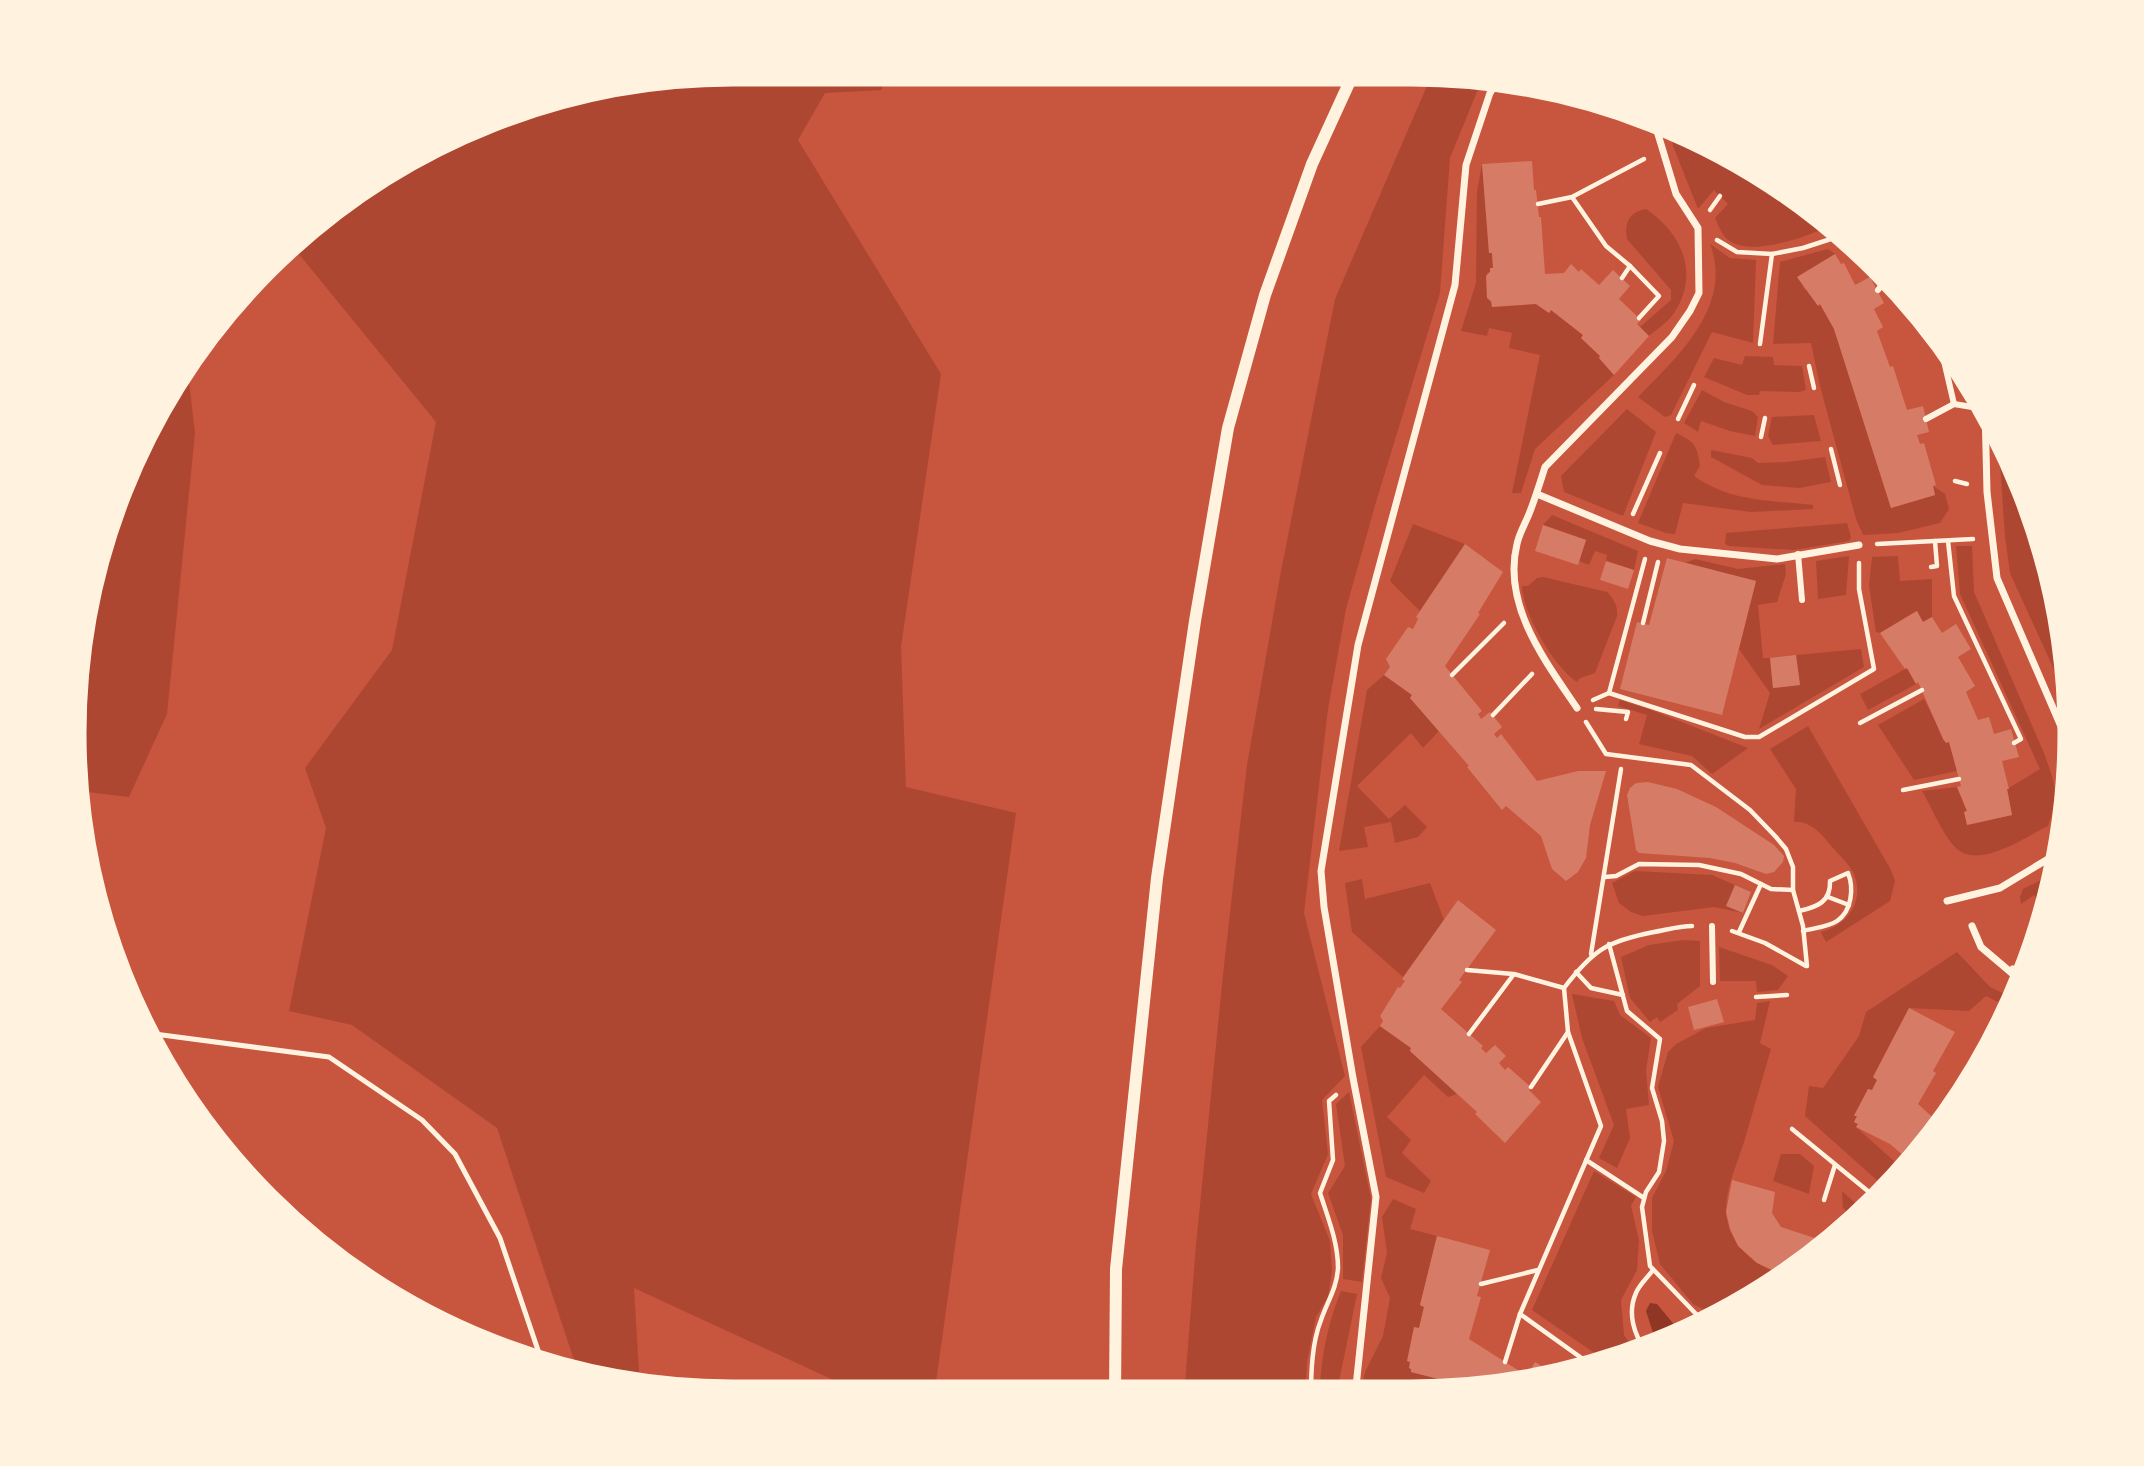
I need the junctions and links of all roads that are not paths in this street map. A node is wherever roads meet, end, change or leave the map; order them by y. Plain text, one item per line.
1 (1350, 82) edge
2 (1493, 88) edge
3 (1657, 131) edge
4 (1882, 285) edge
5 (1878, 290) dead end
6 (1944, 360) edge
7 (1954, 404) junction
8 (1974, 407) edge
9 (1926, 419) dead end
10 (1985, 426) edge
11 (1537, 494) junction
12 (1859, 545) road end
13 (1798, 554) junction
14 (1802, 600) dead end
15 (1577, 708) road end
16 (2062, 728) edge
17 (2049, 858) edge
18 (1947, 901) dead end
19 (1712, 926) dead end
20 (1972, 926) dead end
21 (2016, 971) edge
22 (1713, 982) dead end
23 (156, 1034) edge
24 (539, 1354) edge
25 (1115, 1384) edge
26 (1356, 1384) edge

1 - 25 street
2 - 26 street
3 - 11 street
4 - 5 street
6 - 7 street
7 - 8 street
7 - 9 street
10 - 16 street
11 - 13 street
11 - 15 street
12 - 13 street
13 - 14 street
17 - 18 street
19 - 22 street
20 - 21 street
23 - 24 lane

